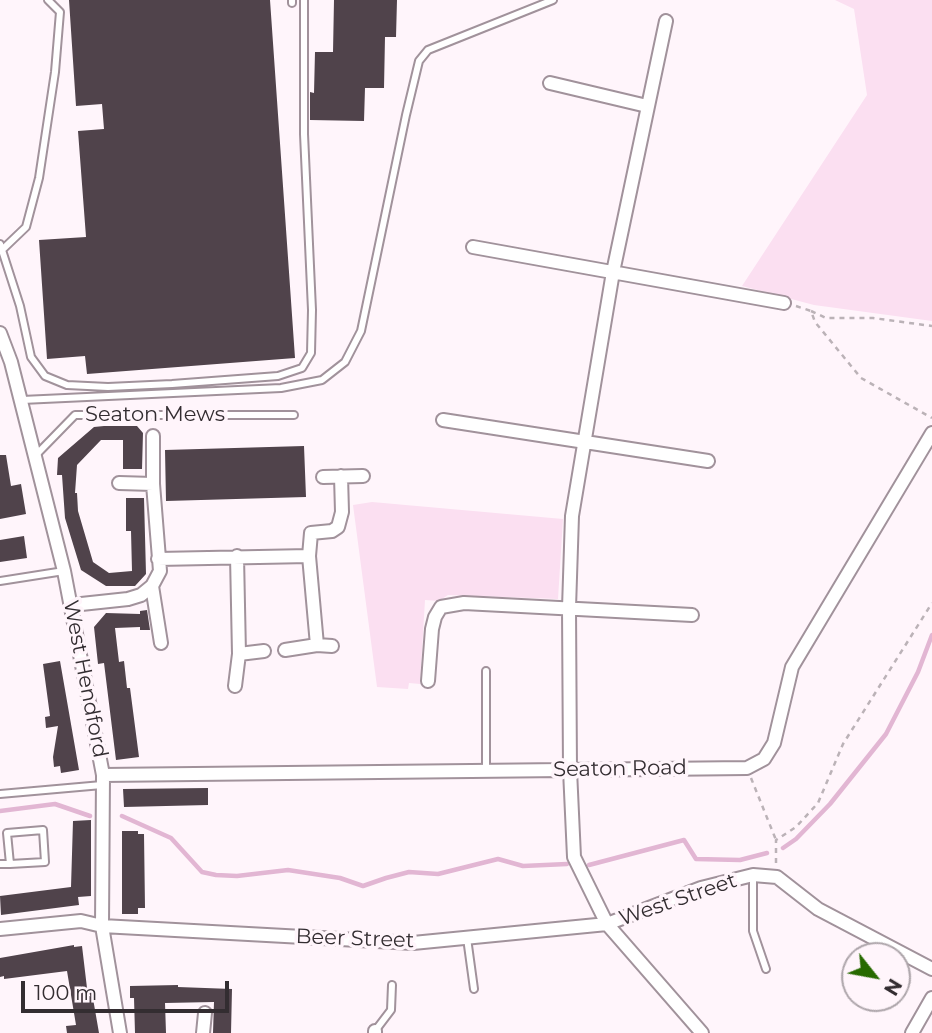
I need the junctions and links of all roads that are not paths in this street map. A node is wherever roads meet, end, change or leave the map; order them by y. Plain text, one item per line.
1 (48, 0) edge
2 (304, 0) edge
3 (553, 0) edge
4 (666, 21) dead end
5 (550, 83) dead end
6 (647, 106) junction
7 (1, 247) edge
8 (473, 247) dead end
9 (613, 272) junction
10 (784, 303) road end
11 (0, 333) edge
12 (20, 400) junction
13 (294, 415) dead end
14 (443, 420) dead end
15 (932, 433) edge
16 (153, 436) dead end
17 (583, 440) junction
18 (34, 457) junction
19 (708, 461) dead end
20 (363, 476) dead end
21 (323, 477) dead end
22 (341, 477) junction
23 (119, 483) dead end
24 (153, 484) junction
25 (237, 556) junction
26 (309, 556) junction
27 (158, 559) junction
28 (64, 570) junction
29 (0, 581) edge
30 (152, 586) junction
31 (72, 605) junction
32 (569, 608) junction
33 (692, 615) dead end
34 (161, 643) dead end
35 (317, 645) junction
36 (332, 646) dead end
37 (285, 650) dead end
38 (264, 651) dead end
39 (239, 654) junction
40 (486, 671) dead end
41 (428, 681) dead end
42 (235, 686) dead end
43 (570, 770) junction
44 (486, 771) junction
45 (104, 780) junction
46 (0, 794) edge
47 (0, 864) edge
48 (10, 864) junction
49 (754, 876) junction
50 (607, 924) junction
51 (102, 926) junction
52 (0, 929) edge
53 (467, 938) junction
54 (766, 969) dead end
55 (932, 969) edge
56 (392, 985) dead end
57 (474, 989) dead end
58 (932, 998) edge
59 (205, 1013) dead end
60 (375, 1032) edge
61 (120, 1033) edge
62 (204, 1033) edge
63 (702, 1033) edge
64 (912, 1033) edge

1 - 7 lane
2 - 7 lane
3 - 12 lane
4 - 6 street
5 - 6 street
6 - 9 street
8 - 9 street
9 - 10 street
9 - 17 street
11 - 12 street, West Hendford
12 - 18 street, West Hendford
13 - 18 lane, Seaton Mews
14 - 17 street
15 - 43 street, Seaton Road
16 - 24 street
17 - 19 street
17 - 32 street
18 - 28 street, West Hendford
20 - 22 street
21 - 22 street
22 - 26 street
23 - 24 street
24 - 27 street
25 - 26 street
25 - 27 street
25 - 39 street
26 - 35 street
27 - 30 street
28 - 29 lane
28 - 31 street, West Hendford
30 - 31 street
30 - 34 street
31 - 45 street, West Hendford
32 - 33 street
32 - 41 street
32 - 43 street
35 - 36 street
35 - 37 street
38 - 39 street
39 - 42 street
40 - 44 lane
43 - 44 street, Seaton Road
43 - 50 street
44 - 45 street, Seaton Road
45 - 46 lane
45 - 51 street, West Hendford
47 - 48 lane
48 - 48 lane
49 - 50 street, West Street
49 - 54 lane
49 - 55 street, West Street
50 - 53 street, Beer Street
50 - 63 street
51 - 52 street, Beer Street
51 - 53 street, Beer Street
51 - 61 street, West Hendford
53 - 57 lane
56 - 60 lane
58 - 64 street
59 - 62 street

